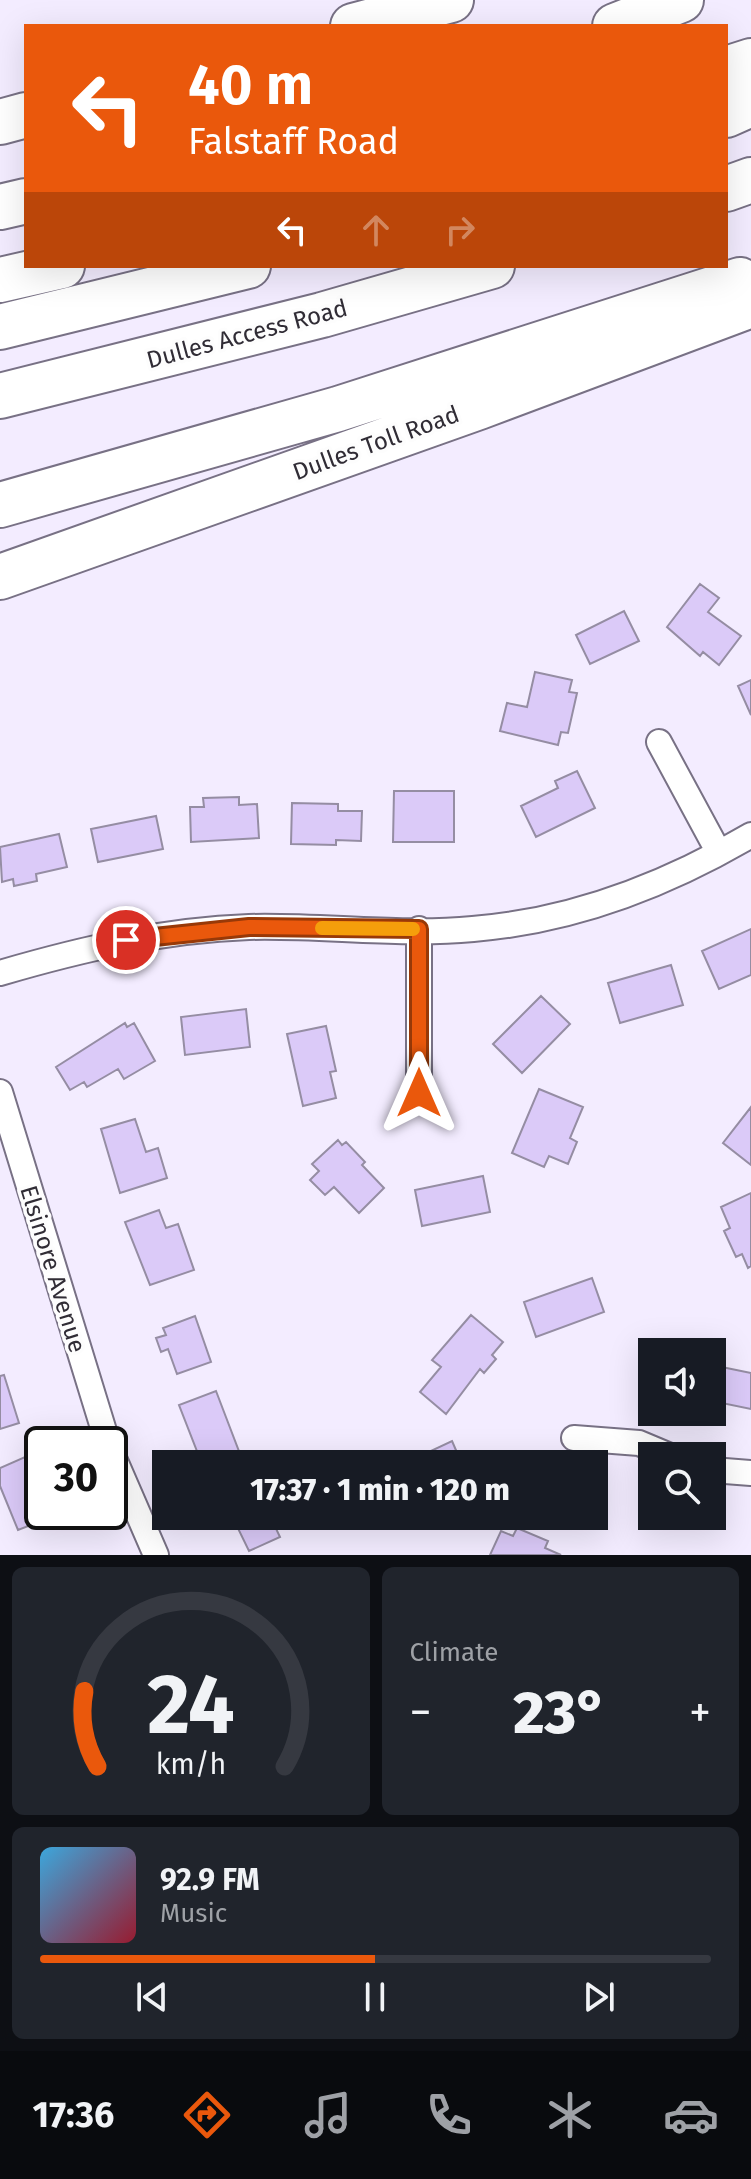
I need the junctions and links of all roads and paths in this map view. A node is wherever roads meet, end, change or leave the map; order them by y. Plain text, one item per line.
1 (451, 0) edge
2 (681, 0) edge
3 (361, 24) edge
4 (620, 24) edge
5 (751, 61) edge
6 (728, 68) edge
7 (751, 104) edge
8 (728, 114) edge
9 (24, 116) edge
10 (0, 122) edge
11 (751, 180) edge
12 (728, 188) edge
13 (24, 201) edge
14 (0, 207) edge
15 (53, 268) edge
16 (240, 268) edge
17 (485, 268) edge
18 (751, 277) edge
19 (0, 280) edge
20 (751, 305) edge
21 (0, 327) edge
22 (0, 396) edge
23 (0, 505) edge
24 (0, 577) edge
25 (659, 742) dead end
26 (751, 835) edge
27 (719, 853) junction
28 (419, 929) junction
29 (0, 973) edge
30 (0, 1092) edge
31 (419, 1093) dead end
32 (103, 1426) edge
33 (574, 1438) dead end
34 (638, 1443) edge
35 (726, 1471) edge
36 (751, 1473) edge
37 (128, 1490) edge
38 (156, 1555) edge

1 - 3 highway
2 - 4 highway
5 - 6 highway
7 - 8 highway
9 - 10 highway
11 - 12 highway
13 - 14 highway
15 - 19 highway
16 - 21 highway
17 - 22 highway, Dulles Access Road
18 - 23 highway
20 - 24 highway, Dulles Toll Road
25 - 27 street
26 - 27 street
27 - 28 street
28 - 29 street
28 - 31 street
30 - 32 street, Elsinore Avenue
33 - 34 street
35 - 36 street
37 - 38 street, Elsinore Avenue

